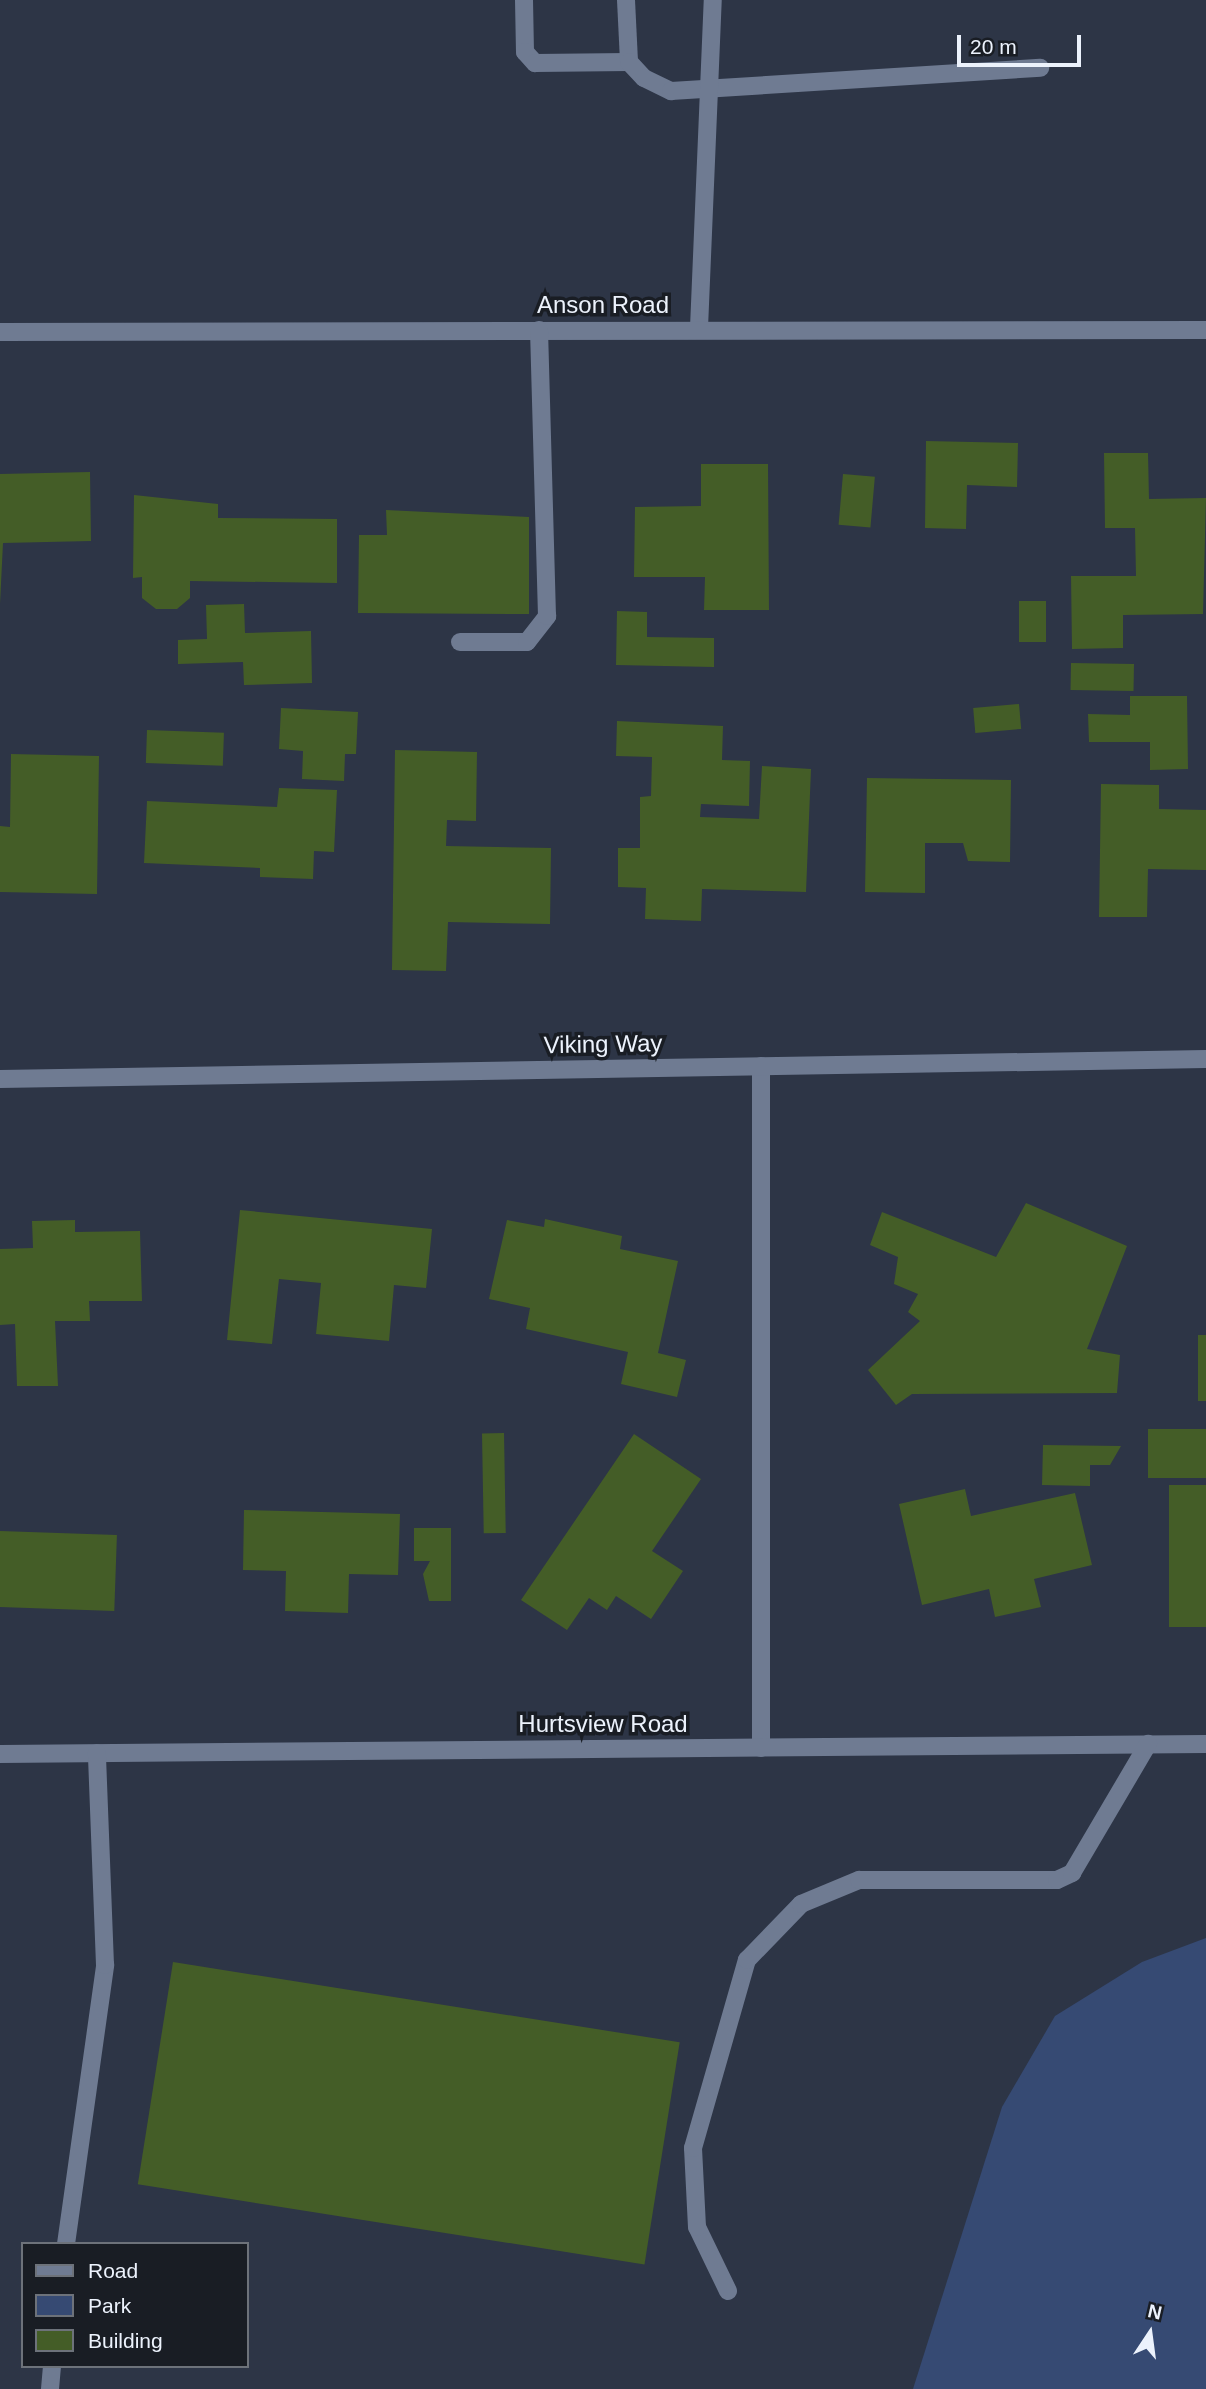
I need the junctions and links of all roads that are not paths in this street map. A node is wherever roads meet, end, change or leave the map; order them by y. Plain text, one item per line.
1 (524, 0) edge
2 (626, 0) edge
3 (713, 0) edge
4 (629, 62) junction
5 (1040, 68) dead end
6 (712, 92) junction
7 (699, 328) junction
8 (539, 330) junction
9 (1206, 330) edge
10 (0, 332) edge
11 (460, 642) dead end
12 (1206, 1059) edge
13 (761, 1066) junction
14 (0, 1079) edge
15 (1148, 1744) junction
16 (1206, 1744) edge
17 (761, 1748) junction
18 (96, 1753) junction
19 (0, 1754) edge
20 (66, 2242) edge
21 (728, 2291) dead end
22 (52, 2368) edge
23 (50, 2389) edge

1 - 4 street
2 - 4 street
3 - 6 street
4 - 6 street
5 - 6 street
6 - 7 street
7 - 8 street, Anson Road
7 - 9 street, Anson Road
8 - 10 street, Anson Road
8 - 11 street
12 - 13 street, Viking Way
13 - 14 street, Viking Way
13 - 17 street
15 - 16 street, Hurtsview Road
15 - 17 street, Hurtsview Road
15 - 21 street
17 - 18 street, Hurtsview Road
18 - 19 street, Hurtsview Road
18 - 20 street
22 - 23 street

